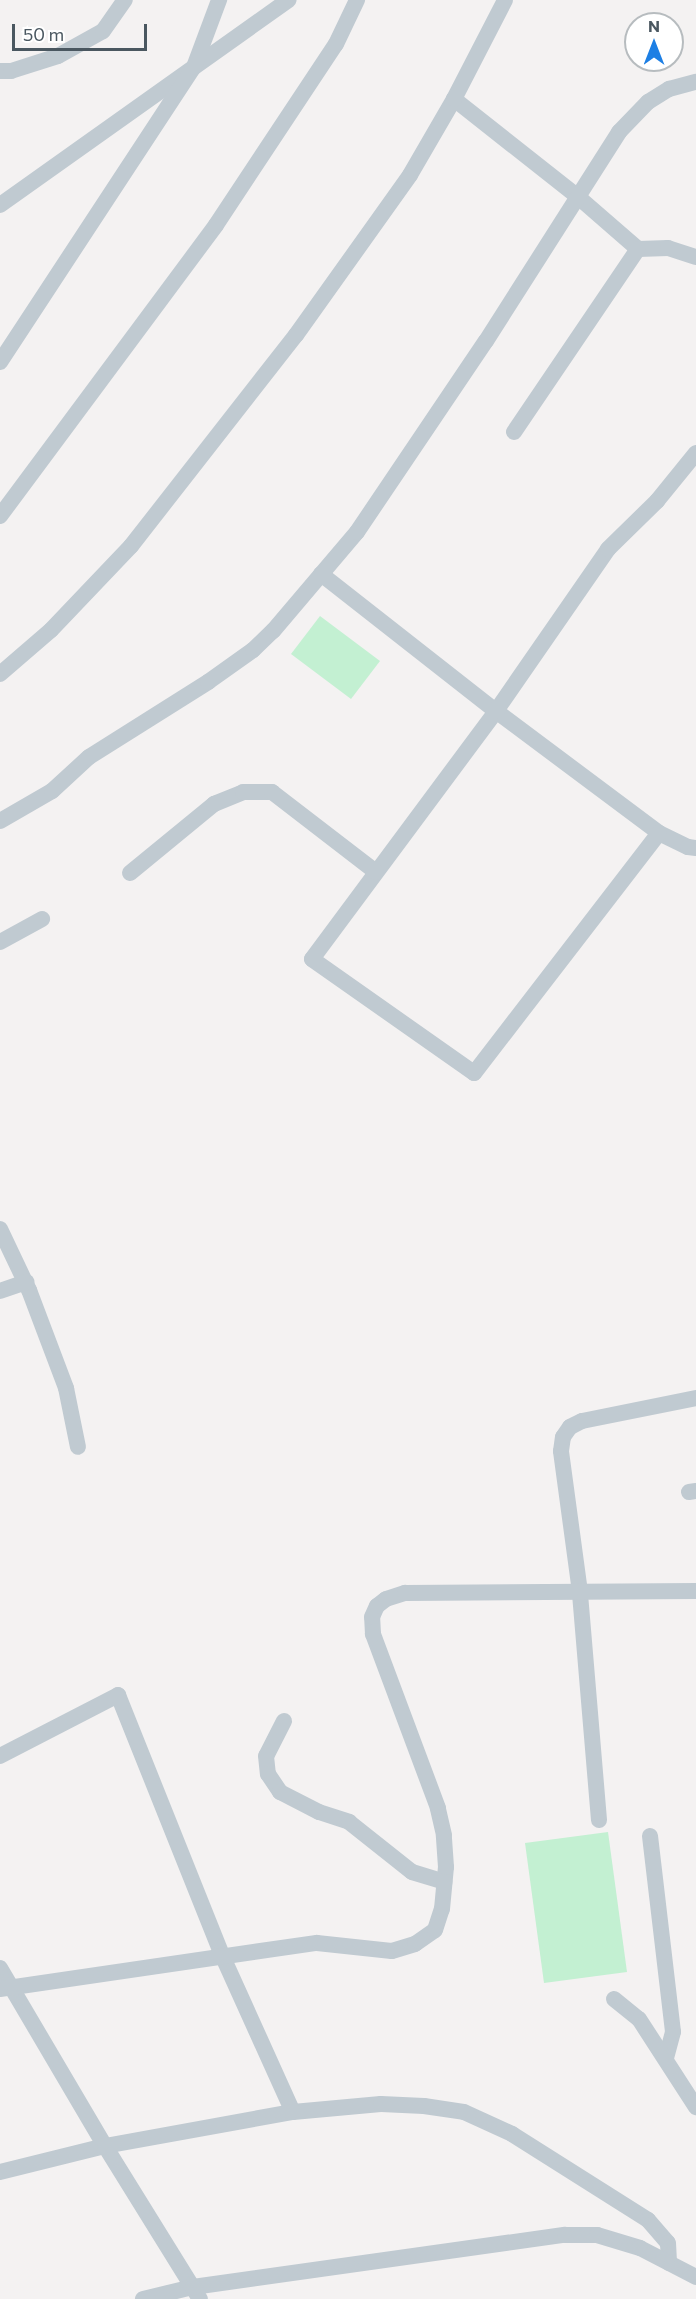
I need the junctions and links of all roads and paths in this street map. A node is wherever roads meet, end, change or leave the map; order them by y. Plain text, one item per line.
1 (125, 0) edge
2 (219, 0) edge
3 (288, 0) edge
4 (357, 0) edge
5 (505, 0) edge
6 (194, 67) junction
7 (0, 71) edge
8 (696, 82) edge
9 (454, 99) junction
10 (577, 196) junction
11 (0, 205) edge
12 (638, 249) junction
13 (696, 257) edge
14 (0, 362) edge
15 (514, 432) dead end
16 (696, 453) edge
17 (0, 516) edge
18 (321, 574) junction
19 (0, 675) edge
20 (496, 711) junction
21 (0, 821) edge
22 (659, 833) junction
23 (696, 848) edge
24 (376, 872) junction
25 (130, 873) dead end
26 (42, 919) dead end
27 (0, 942) edge
28 (0, 1229) edge
29 (26, 1282) junction
30 (0, 1291) edge
31 (696, 1398) edge
32 (78, 1447) dead end
33 (696, 1591) edge
34 (580, 1592) junction
35 (284, 1722) dead end
36 (0, 1756) edge
37 (599, 1820) dead end
38 (650, 1836) dead end
39 (445, 1882) junction
40 (222, 1955) junction
41 (0, 1968) edge
42 (5, 1988) edge
43 (614, 1999) dead end
44 (666, 2059) junction
45 (696, 2107) edge
46 (293, 2112) junction
47 (105, 2146) junction
48 (0, 2172) edge
49 (669, 2263) junction
50 (696, 2277) edge
51 (197, 2293) edge
52 (144, 2299) edge

1 - 7 street
2 - 6 street
3 - 6 street
4 - 17 street
5 - 9 street
6 - 11 street
6 - 14 street
8 - 10 street
9 - 10 street
9 - 19 street
10 - 12 street
10 - 18 street
12 - 13 street
12 - 15 street
16 - 20 street
18 - 20 street
18 - 21 street
20 - 22 street
20 - 24 street
22 - 23 street
22 - 24 street
24 - 25 street
26 - 27 street
28 - 29 street
29 - 30 street
29 - 32 street
31 - 34 street
33 - 34 street
34 - 37 street
34 - 39 street
35 - 39 street
36 - 40 street
38 - 44 street
39 - 40 street
40 - 42 street
40 - 46 street
41 - 42 street
42 - 47 street
43 - 44 street
44 - 45 street
46 - 47 street
46 - 49 street
47 - 48 street
47 - 51 street
49 - 50 street
49 - 51 street
51 - 52 street

